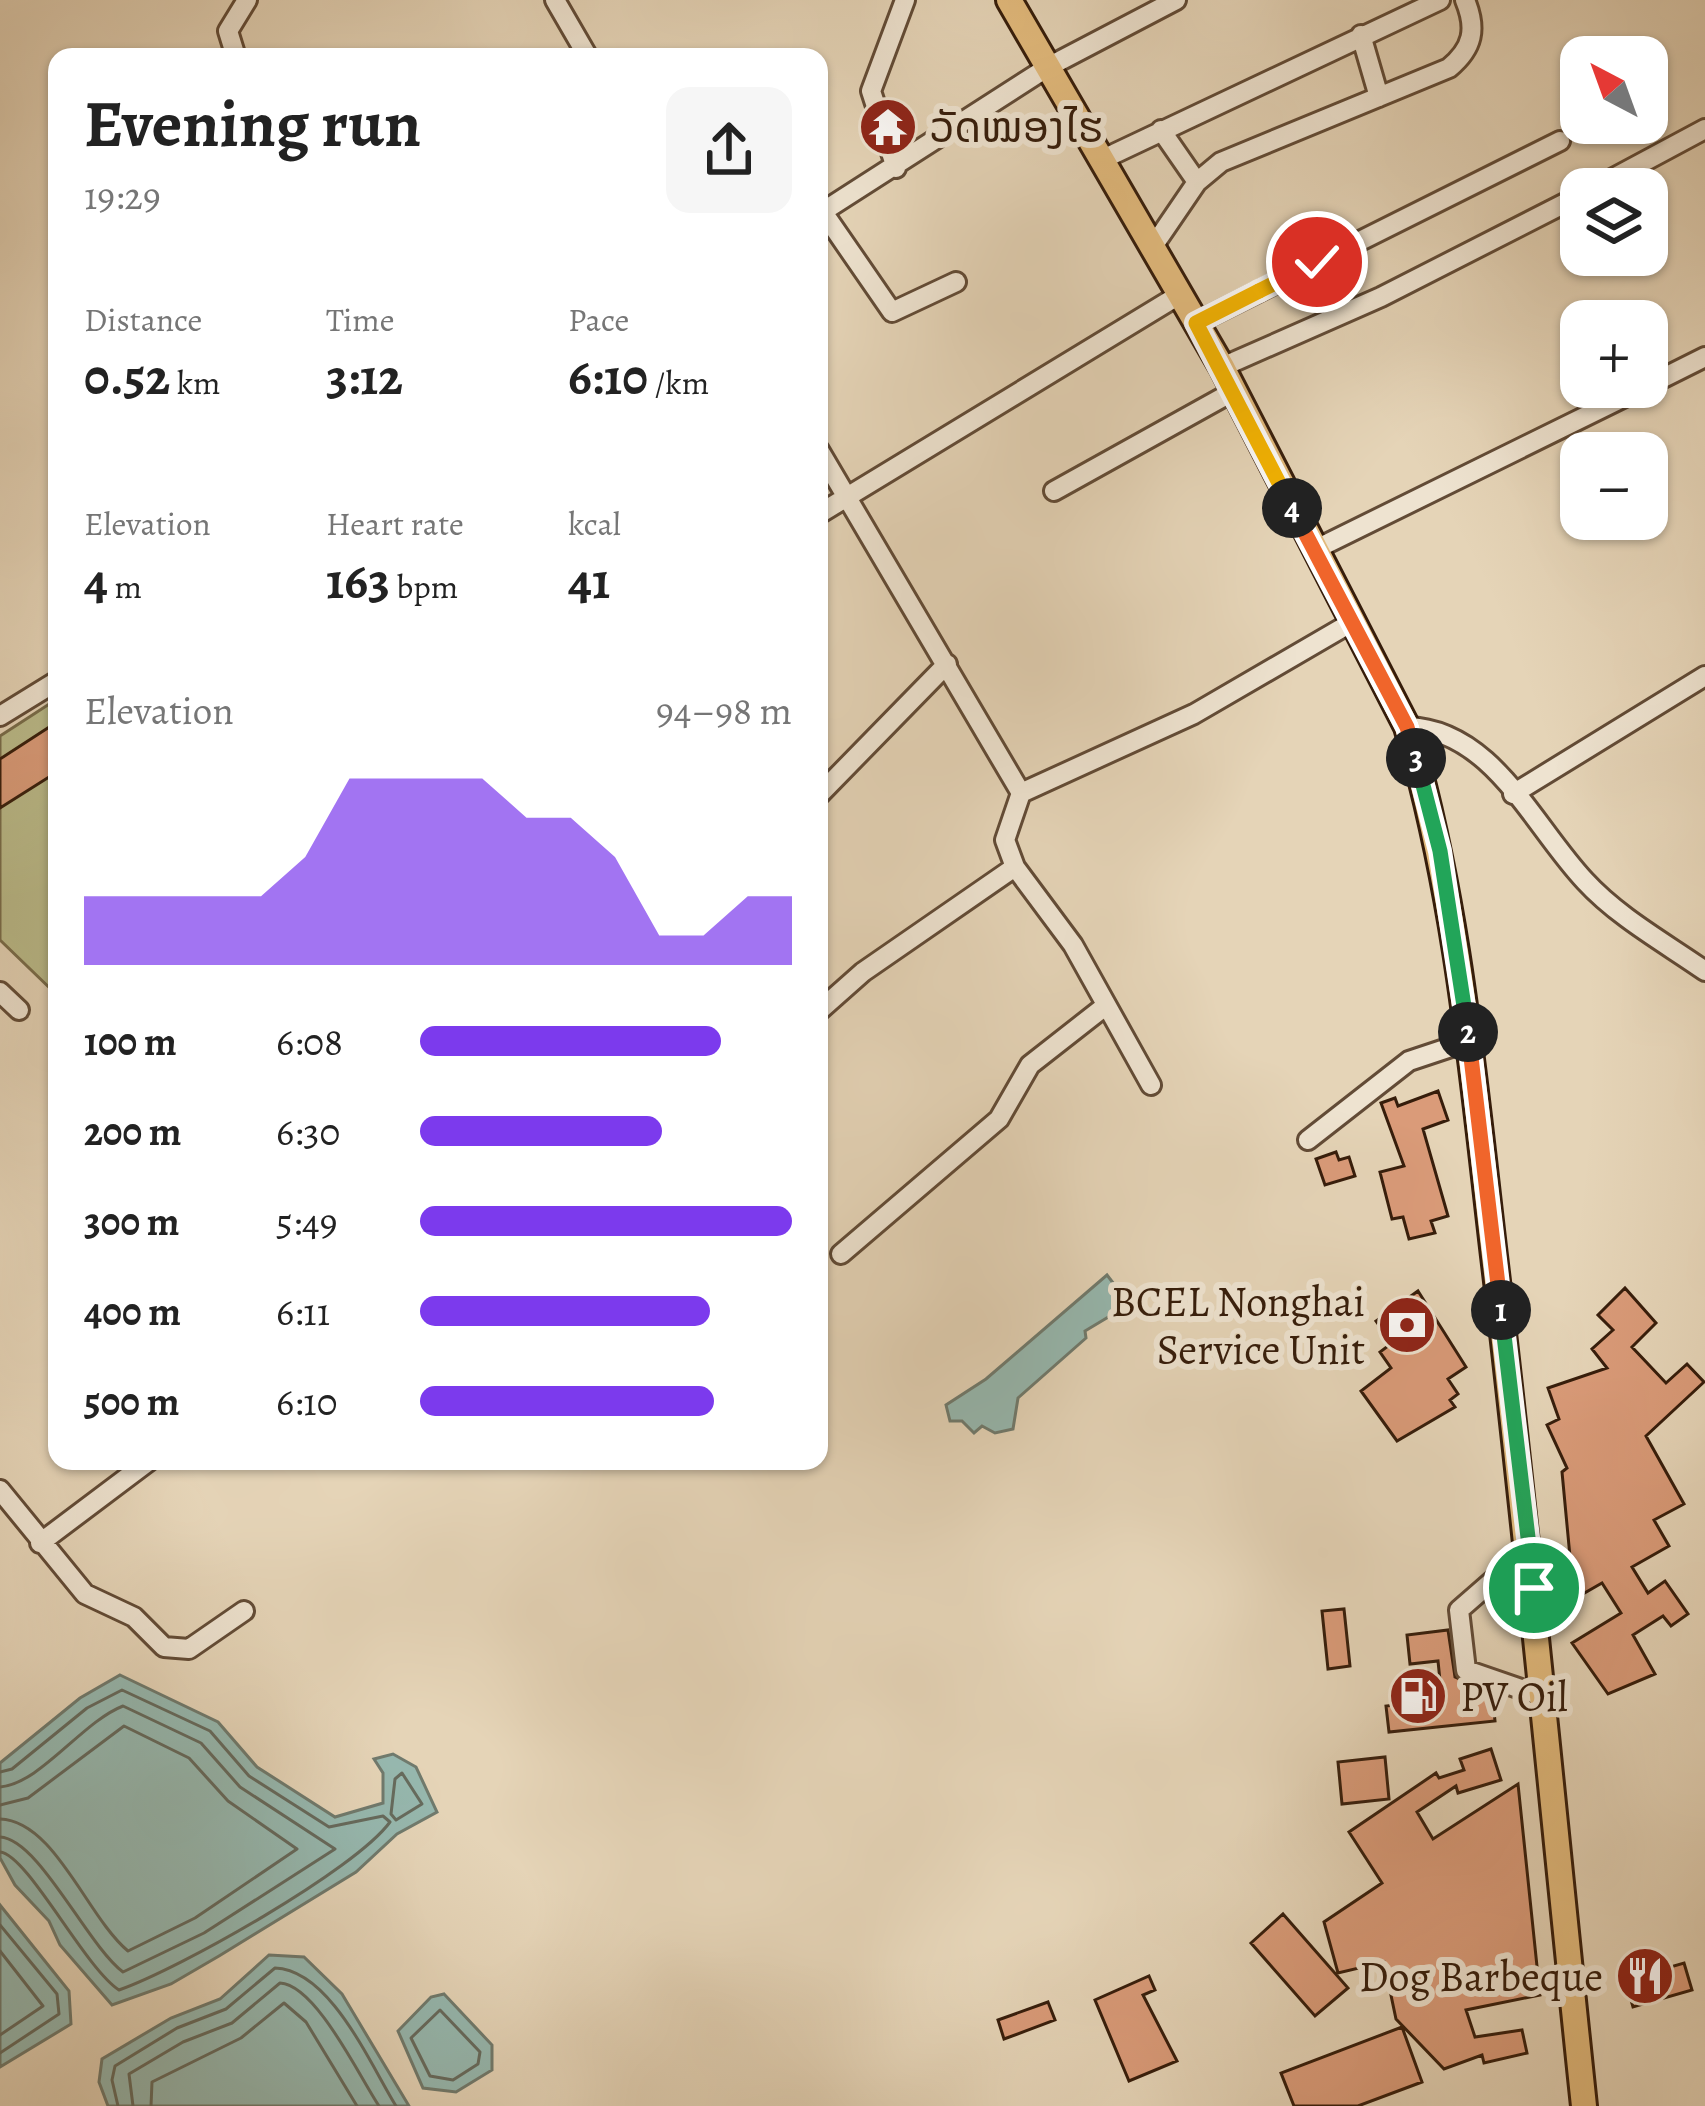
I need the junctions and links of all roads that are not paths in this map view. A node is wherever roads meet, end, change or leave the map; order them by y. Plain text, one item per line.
1 (555, 0) edge
2 (905, 0) edge
3 (1009, 0) edge
4 (1176, 0) edge
5 (1440, 0) edge
6 (1466, 0) edge
7 (251, 1) edge
8 (1360, 35) junction
9 (233, 48) edge
10 (582, 48) edge
11 (1048, 68) junction
12 (1379, 97) junction
13 (1705, 129) edge
14 (1161, 130) junction
15 (1560, 141) edge
16 (1101, 160) junction
17 (896, 168) junction
18 (1632, 168) edge
19 (1197, 182) junction
20 (1560, 206) edge
21 (828, 209) edge
22 (828, 223) edge
23 (1152, 248) junction
24 (956, 282) dead end
25 (1179, 295) junction
26 (1196, 323) junction
27 (1705, 357) edge
28 (1222, 367) junction
29 (1668, 375) edge
30 (1234, 391) junction
31 (1601, 408) edge
32 (828, 465) edge
33 (1054, 491) dead end
34 (848, 499) junction
35 (828, 509) edge
36 (1316, 549) junction
37 (1354, 621) junction
38 (946, 664) junction
39 (1705, 676) edge
40 (48, 687) edge
41 (0, 716) edge
42 (1407, 727) junction
43 (828, 786) edge
44 (1021, 794) junction
45 (1513, 794) junction
46 (1015, 866) junction
47 (1705, 971) edge
48 (0, 992) edge
49 (828, 1003) edge
50 (1104, 1007) junction
51 (19, 1010) dead end
52 (1469, 1042) junction
53 (1151, 1085) dead end
54 (1308, 1139) dead end
55 (841, 1254) dead end
56 (137, 1470) edge
57 (0, 1490) edge
58 (40, 1543) junction
59 (1529, 1549) junction
60 (244, 1611) dead end
61 (1544, 1697) junction
62 (1584, 2106) edge

1 - 10 street
2 - 17 street
3 - 11 main road
4 - 11 street
5 - 8 street
6 - 12 street
7 - 9 street
8 - 12 street
8 - 14 street
11 - 16 main road
11 - 17 street
12 - 19 street
13 - 18 street
14 - 16 street
14 - 19 street
15 - 26 street
16 - 23 main road
17 - 21 street
19 - 23 street
20 - 28 street
22 - 24 street
23 - 25 main road
25 - 26 main road
25 - 34 street
26 - 28 main road
27 - 29 street
28 - 30 main road
30 - 33 street
30 - 36 main road
31 - 36 street
32 - 34 street
34 - 35 street
34 - 38 street
36 - 37 main road
37 - 42 main road
37 - 44 street
38 - 43 street
38 - 44 street
39 - 45 street
40 - 41 street
42 - 45 street
42 - 52 main road
44 - 46 street
45 - 47 street
46 - 49 street
46 - 50 street
48 - 51 street
50 - 53 street
50 - 55 street
52 - 54 street
52 - 59 main road
56 - 58 street
57 - 58 street
58 - 60 street
59 - 61 main road
59 - 61 street
61 - 62 main road

